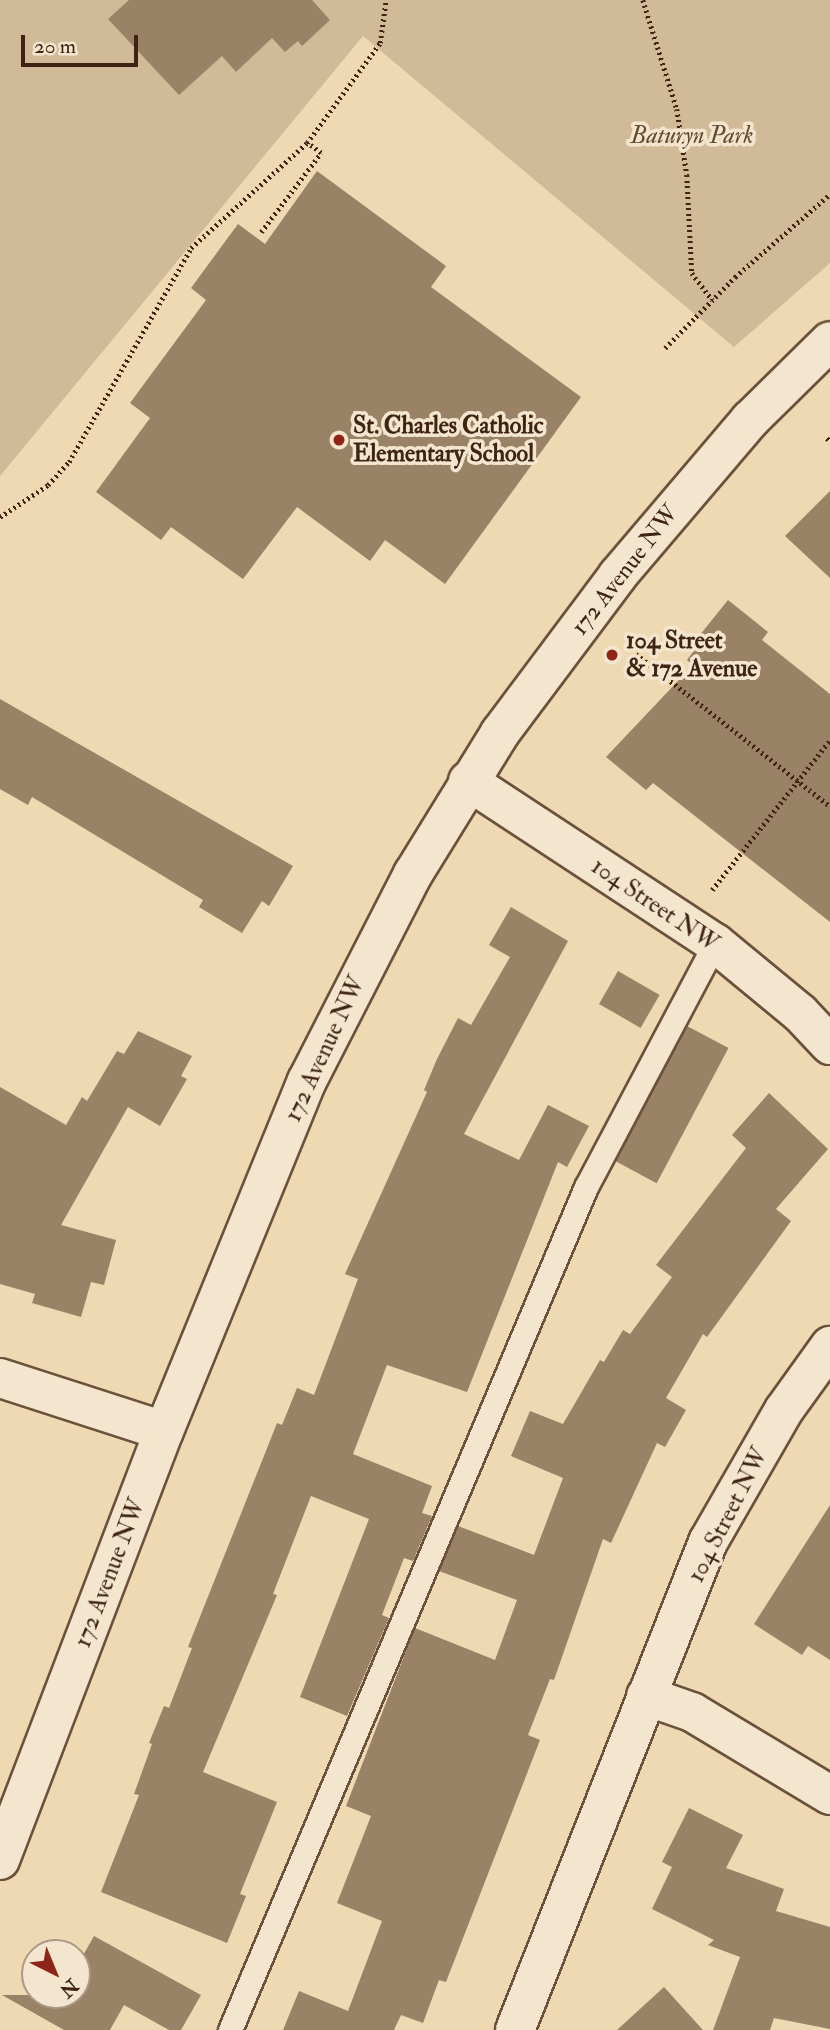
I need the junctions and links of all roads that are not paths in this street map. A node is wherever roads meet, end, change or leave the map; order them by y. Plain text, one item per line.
1 (830, 341) edge
2 (468, 781) junction
3 (715, 943) junction
4 (830, 1045) edge
5 (830, 1346) edge
6 (0, 1378) edge
7 (164, 1431) junction
8 (646, 1696) junction
9 (830, 1795) edge
10 (0, 1860) edge
11 (230, 2030) edge
12 (515, 2030) edge

1 - 2 street, 172 Avenue NW
2 - 3 street, 104 Street NW
2 - 7 street, 172 Avenue NW
3 - 4 street, 104 Street NW
3 - 11 lane
5 - 8 street, 104 Street NW
6 - 7 street
7 - 10 street, 172 Avenue NW
8 - 9 street
8 - 12 street, 104 Street NW

